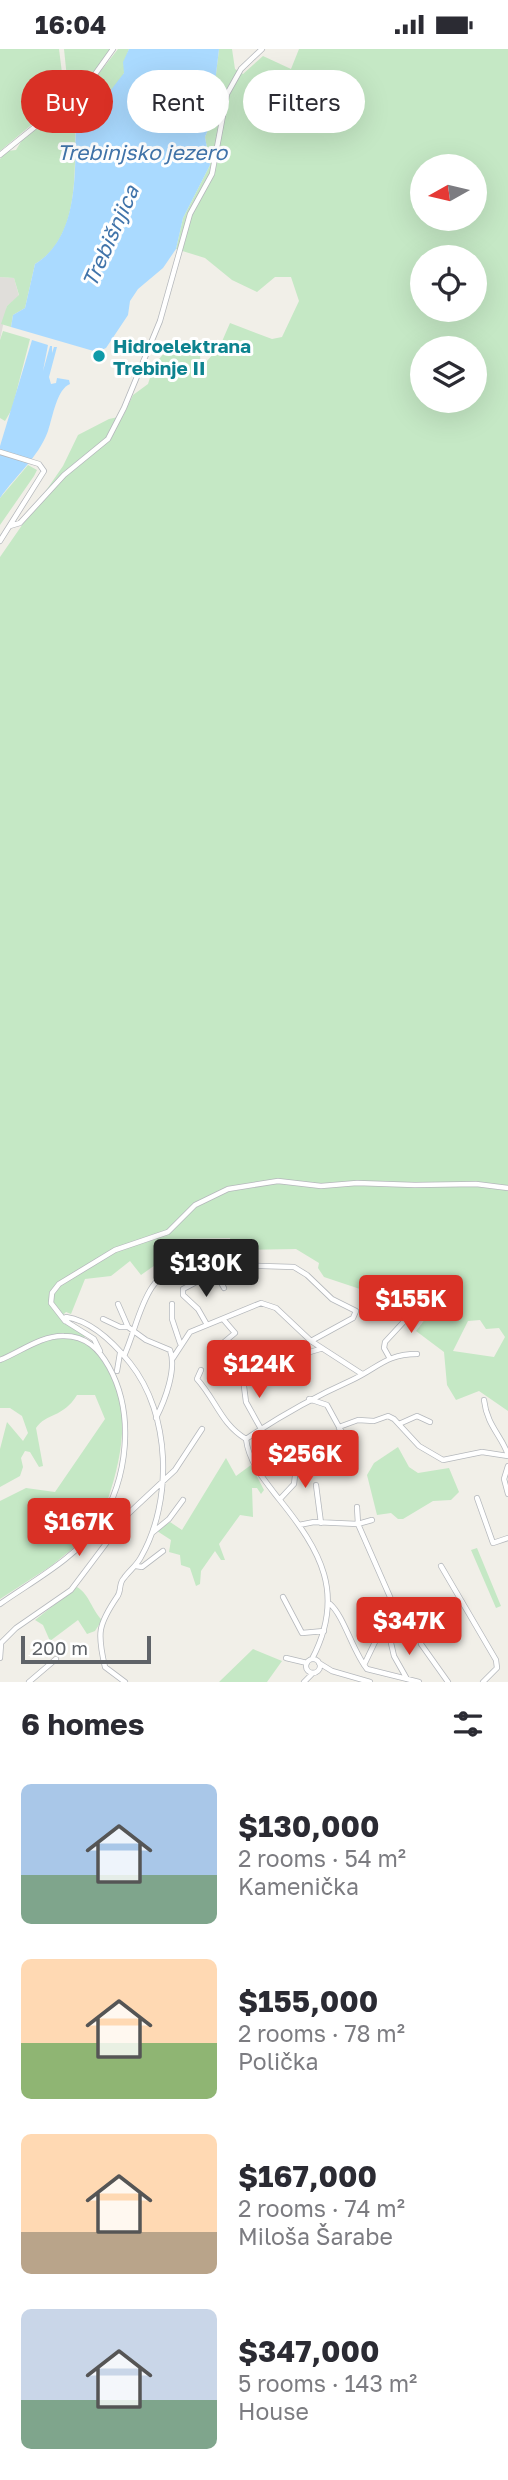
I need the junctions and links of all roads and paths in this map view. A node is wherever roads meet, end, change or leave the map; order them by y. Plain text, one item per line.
1 (114, 49) edge
2 (262, 49) edge
3 (0, 155) edge
4 (0, 452) edge
5 (10, 526) junction
6 (0, 541) edge
7 (508, 1188) edge
8 (225, 1287) dead end
9 (118, 1304) dead end
10 (172, 1304) dead end
11 (425, 1312) dead end
12 (103, 1319) dead end
13 (223, 1319) junction
14 (65, 1321) junction
15 (206, 1323) junction
16 (131, 1328) junction
17 (310, 1341) junction
18 (180, 1343) junction
19 (223, 1343) dead end
20 (321, 1349) junction
21 (100, 1351) junction
22 (122, 1354) junction
23 (417, 1354) dead end
24 (300, 1355) dead end
25 (389, 1357) junction
26 (173, 1358) junction
27 (0, 1360) edge
28 (260, 1368) dead end
29 (201, 1370) dead end
30 (117, 1371) dead end
31 (362, 1374) junction
32 (309, 1399) junction
33 (484, 1400) dead end
34 (156, 1419) junction
35 (430, 1422) dead end
36 (399, 1423) junction
37 (339, 1427) junction
38 (202, 1429) dead end
39 (261, 1429) junction
40 (246, 1439) junction
41 (508, 1456) edge
42 (508, 1466) edge
43 (296, 1468) dead end
44 (351, 1469) dead end
45 (162, 1484) junction
46 (316, 1485) dead end
47 (508, 1494) edge
48 (477, 1498) dead end
49 (279, 1499) junction
50 (183, 1500) dead end
51 (357, 1507) dead end
52 (372, 1520) dead end
53 (321, 1523) junction
54 (358, 1524) junction
55 (299, 1525) junction
56 (151, 1534) junction
57 (508, 1538) edge
58 (163, 1551) dead end
59 (135, 1566) junction
60 (441, 1566) dead end
61 (283, 1597) dead end
62 (0, 1604) edge
63 (330, 1604) junction
64 (394, 1606) dead end
65 (324, 1631) junction
66 (375, 1642) dead end
67 (391, 1643) dead end
68 (1, 1644) edge
69 (421, 1644) dead end
70 (0, 1658) edge
71 (286, 1658) dead end
72 (56, 1659) dead end
73 (316, 1661) junction
74 (307, 1663) junction
75 (364, 1665) junction
76 (313, 1671) junction
77 (332, 1671) junction
78 (408, 1679) junction
79 (29, 1682) edge
80 (125, 1682) edge
81 (303, 1682) edge
82 (370, 1682) edge
83 (419, 1682) edge
84 (448, 1682) edge
85 (483, 1682) edge

1 - 3 street
2 - 5 street
4 - 5 street
5 - 6 street
7 - 14 street
8 - 15 street
9 - 16 street
10 - 18 street
11 - 25 street
12 - 16 street
13 - 15 street
13 - 17 street
13 - 19 street
14 - 21 street
14 - 22 street
15 - 18 street
16 - 17 street
16 - 22 street
16 - 26 street
17 - 20 street
18 - 26 street
20 - 24 street
20 - 31 street
21 - 27 street
21 - 62 street
22 - 30 street
22 - 34 street
23 - 25 street
25 - 31 street
26 - 34 street
28 - 39 street
29 - 40 street
31 - 32 street
32 - 37 street
32 - 39 street
33 - 41 street
34 - 45 street
35 - 36 street
36 - 37 street
36 - 41 street
37 - 44 street
38 - 45 street
39 - 40 street
40 - 49 street
42 - 47 street
43 - 49 street
45 - 56 street
45 - 68 street
46 - 53 street
48 - 57 street
49 - 55 street
50 - 56 street
51 - 54 street
52 - 54 street
53 - 54 street
53 - 55 street
54 - 64 street
55 - 63 street
56 - 59 street
58 - 59 street
59 - 80 street
60 - 85 street
61 - 65 street
63 - 65 street
63 - 75 street
65 - 73 street
66 - 75 street
67 - 78 street
68 - 70 street
69 - 84 street
71 - 74 street
72 - 79 street
73 - 74 street
73 - 76 street
73 - 77 street
74 - 76 street
75 - 78 street
76 - 77 street
76 - 81 street
77 - 82 street
78 - 83 street

